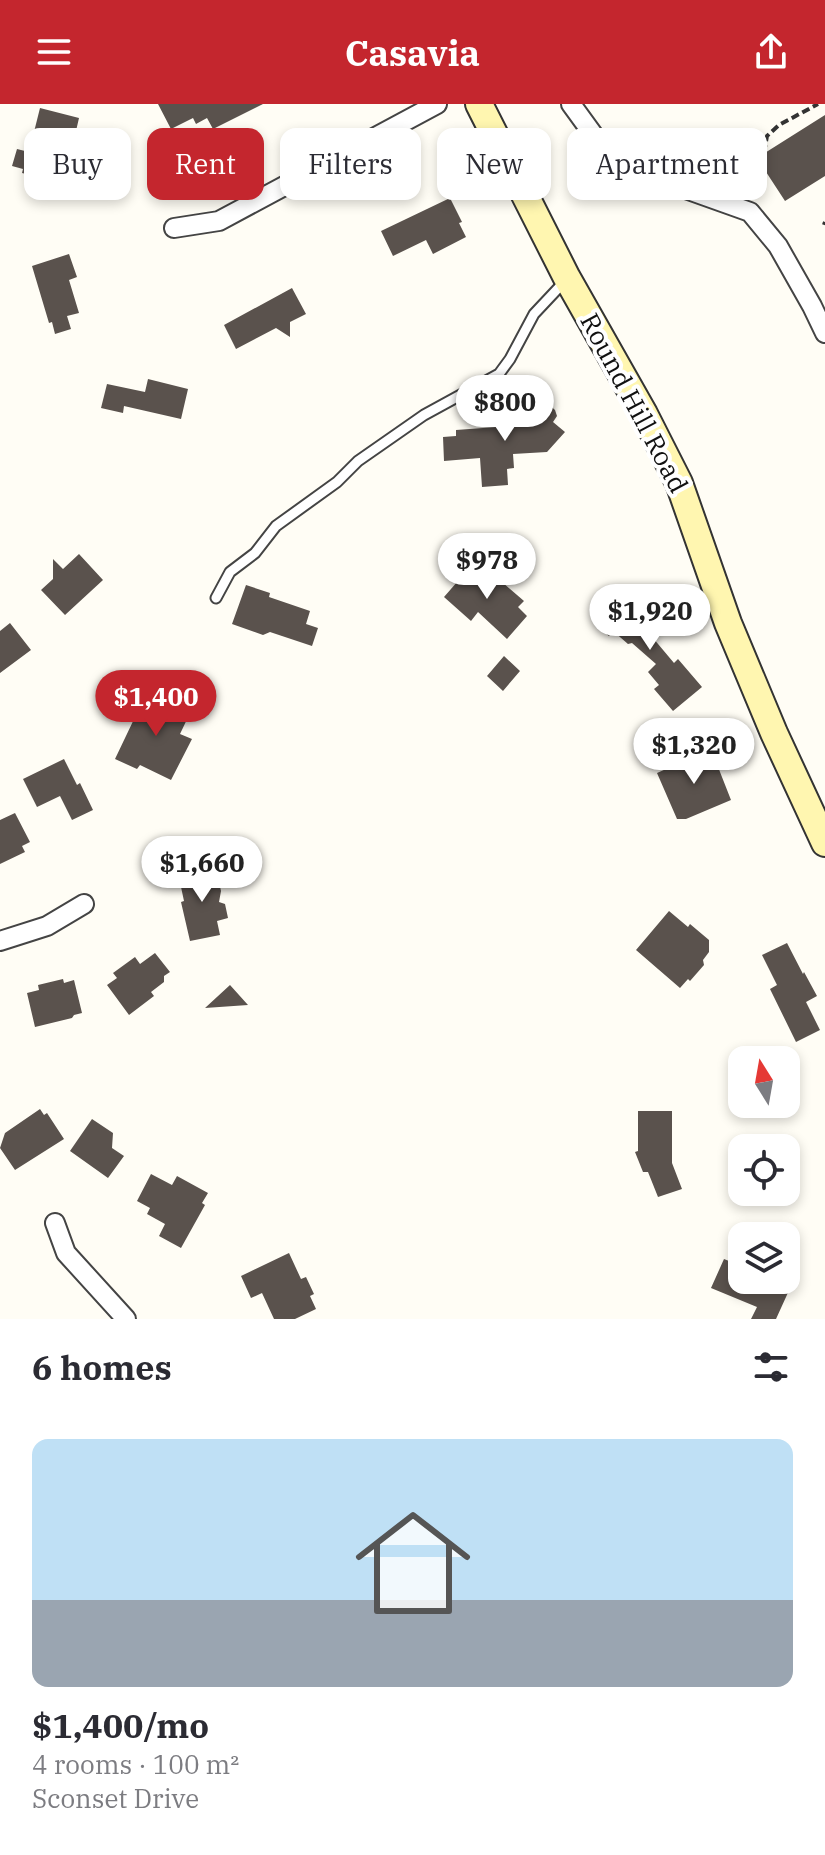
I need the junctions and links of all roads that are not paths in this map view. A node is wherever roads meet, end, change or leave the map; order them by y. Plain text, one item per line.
1 (437, 104) edge
2 (479, 104) edge
3 (571, 104) edge
4 (174, 228) dead end
5 (567, 278) junction
6 (825, 333) edge
7 (216, 598) dead end
8 (825, 843) edge
9 (84, 904) dead end
10 (0, 941) edge
11 (55, 1223) dead end
12 (126, 1319) edge

1 - 4 street
2 - 5 main road, Round Hill Road
3 - 6 street
5 - 7 lane
5 - 8 main road, Round Hill Road
9 - 10 street
11 - 12 street

